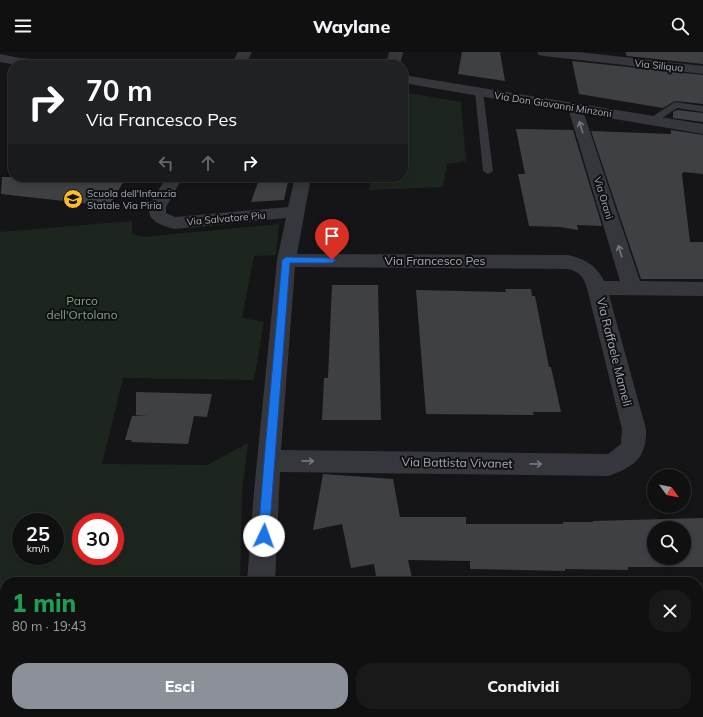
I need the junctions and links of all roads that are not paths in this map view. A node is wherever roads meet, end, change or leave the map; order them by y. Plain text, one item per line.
1 (544, 52) edge
2 (0, 58) edge
3 (10, 60) edge
4 (703, 70) edge
5 (408, 80) edge
6 (479, 92) junction
7 (575, 108) junction
8 (703, 109) edge
9 (653, 120) junction
10 (703, 128) edge
11 (488, 171) dead end
12 (172, 182) edge
13 (302, 182) edge
14 (295, 212) junction
15 (286, 260) junction
16 (583, 267) joint
17 (597, 288) junction
18 (632, 288) junction
19 (703, 289) edge
20 (635, 442) joint
21 (268, 461) junction
22 (261, 577) edge

1 - 4 street, Via Siliqua
2 - 3 street
5 - 6 street, Via Don Giovanni Minzoni
6 - 7 street, Via Don Giovanni Minzoni
6 - 11 lane
7 - 9 street, Via Don Giovanni Minzoni
18 -> 7 street, Via Orani
8 - 9 lane
9 - 10 street, Via Don Giovanni Minzoni
12 - 14 street, Via Salvatore Piu
13 - 14 street
14 - 15 street
15 - 16 street, Via Francesco Pes
15 - 21 street
16 - 17 street, Via Raffaele Mameli
17 - 18 street
17 - 20 street, Via Raffaele Mameli
18 - 19 street
21 -> 20 street, Via Battista Vivanet
21 - 22 street

